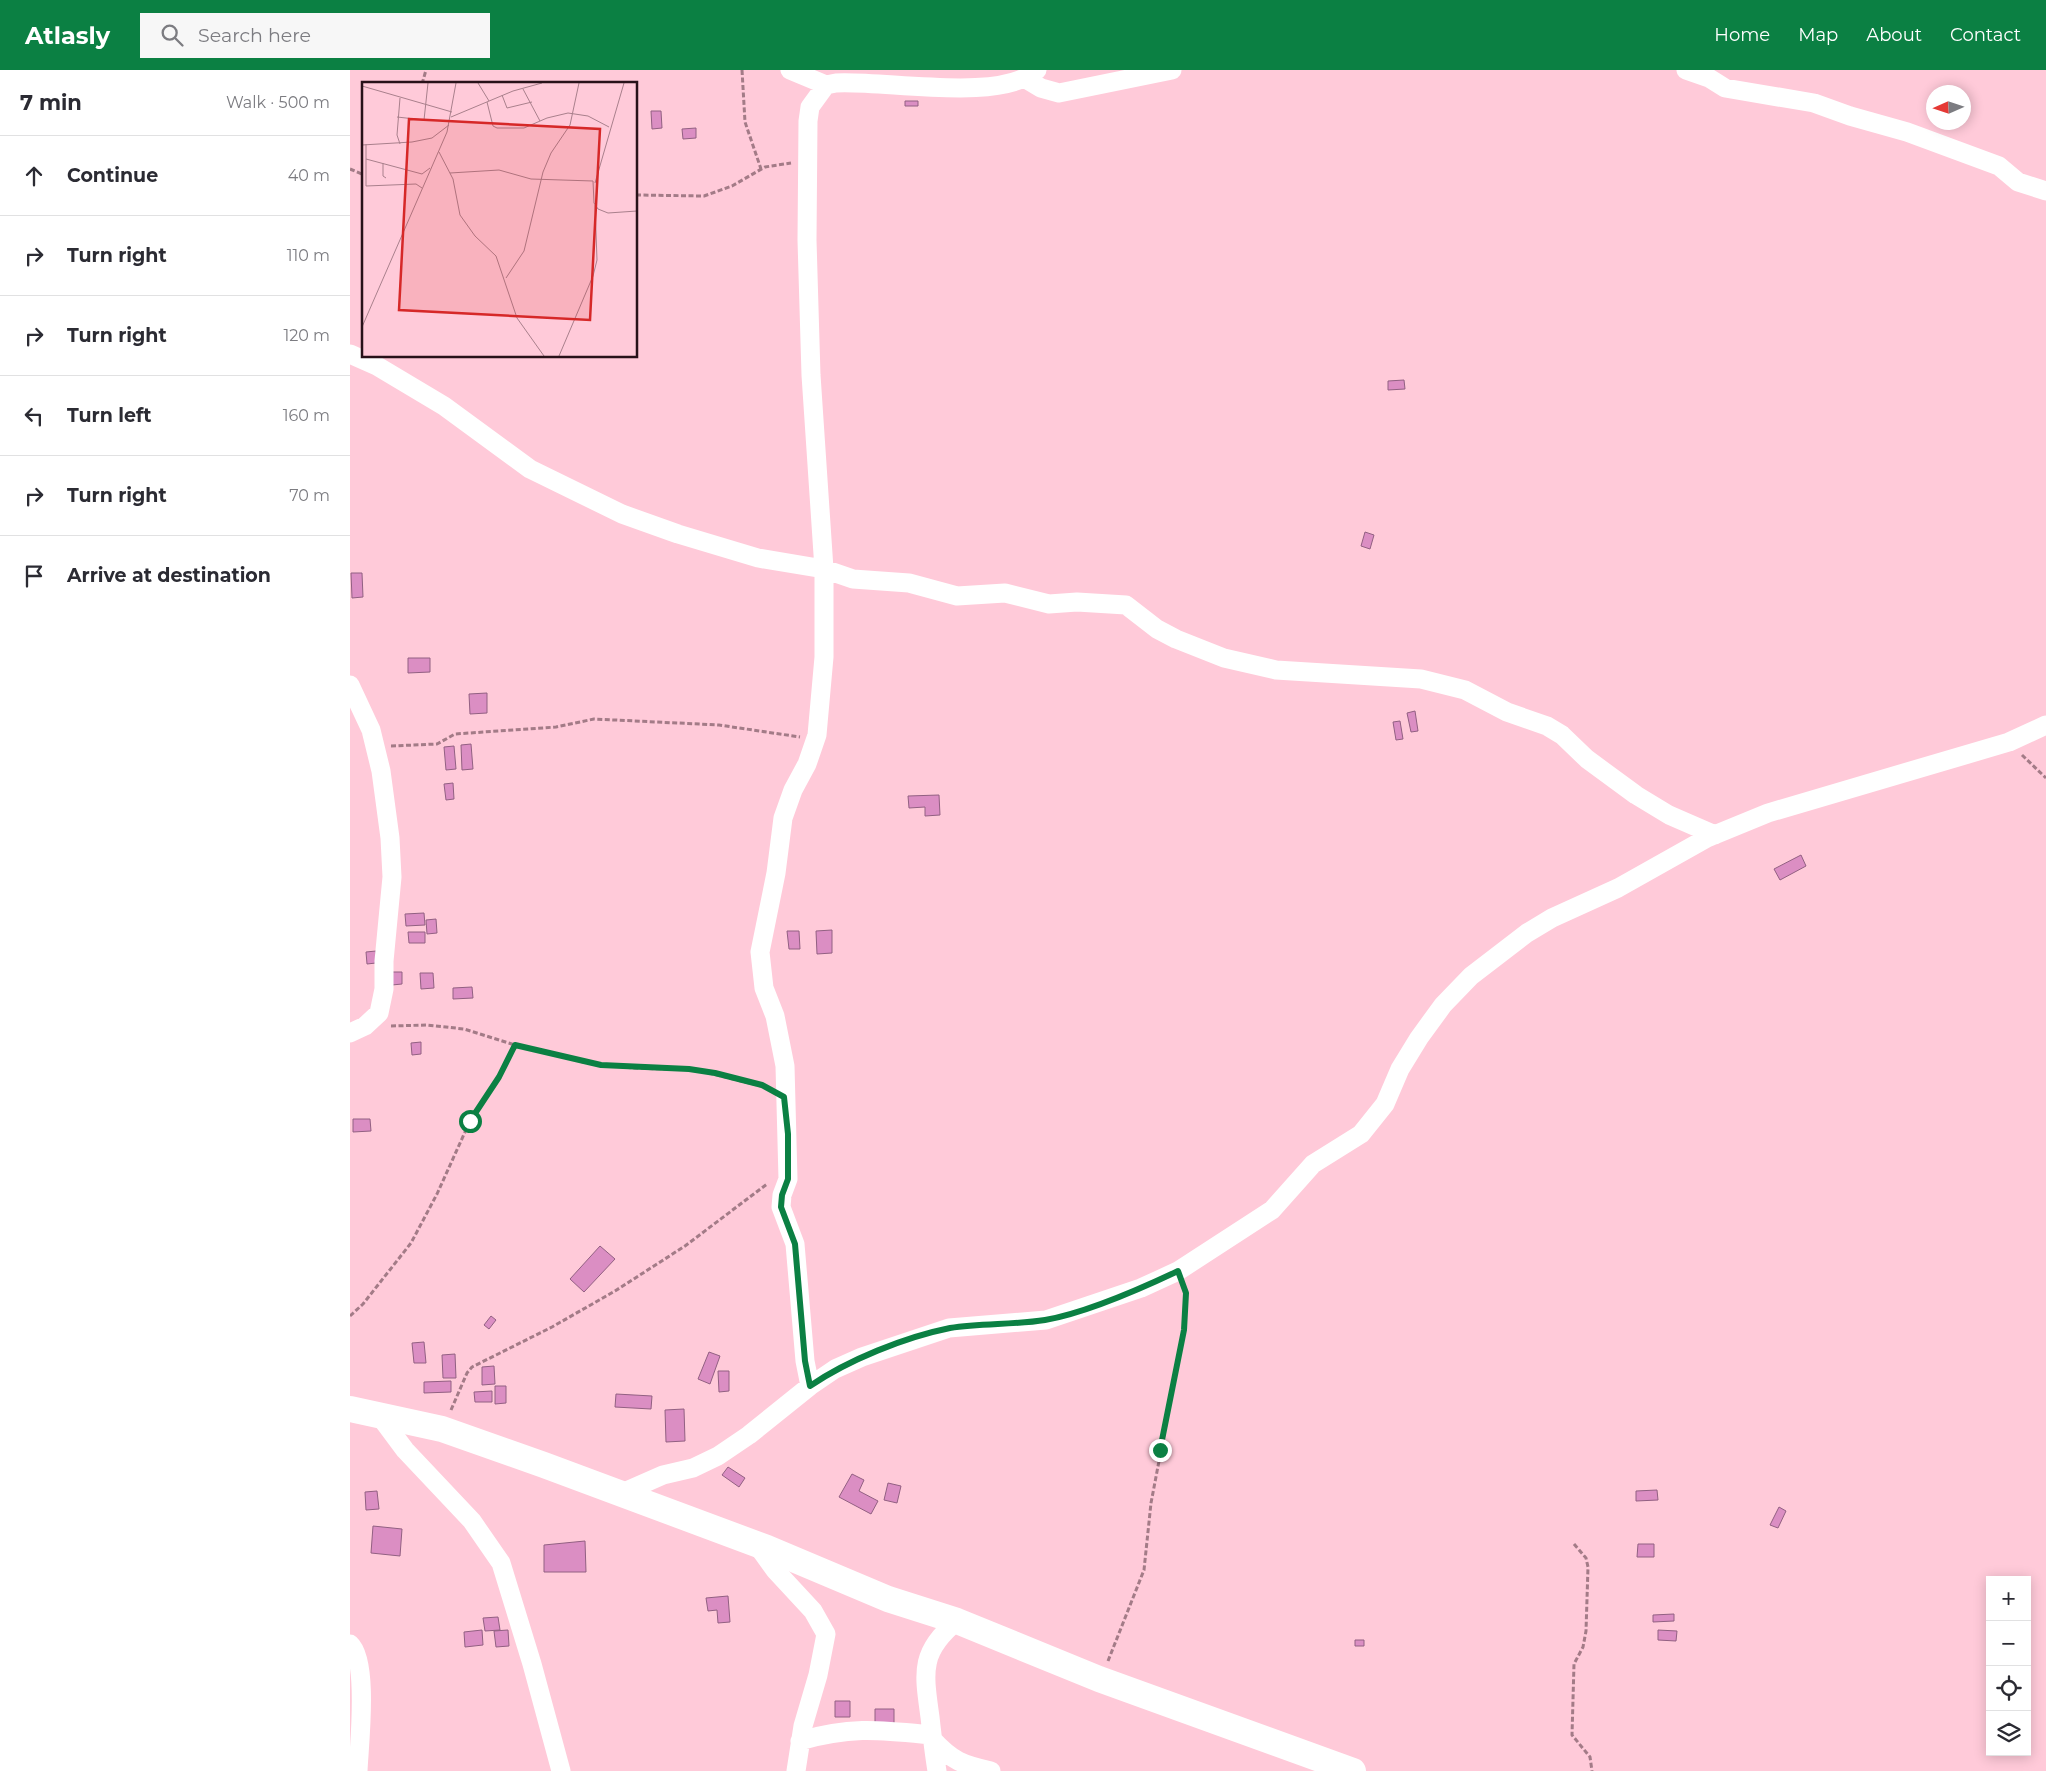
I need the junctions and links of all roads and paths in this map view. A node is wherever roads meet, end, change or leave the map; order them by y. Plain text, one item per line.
1 (742, 70) edge
2 (790, 70) edge
3 (1172, 70) edge
4 (1686, 70) edge
5 (1032, 74) edge
6 (826, 85) junction
7 (807, 156) junction
8 (350, 169) edge
9 (761, 169) junction
10 (362, 174) edge
11 (2046, 191) edge
12 (638, 195) edge
13 (350, 354) edge
14 (824, 569) junction
15 (350, 684) edge
16 (2046, 725) edge
17 (817, 734) junction
18 (2009, 742) junction
19 (376, 747) junction
20 (2046, 778) edge
21 (1715, 834) junction
22 (358, 1029) edge
23 (515, 1045) junction
24 (784, 1097) junction
25 (788, 1163) junction
26 (1178, 1271) junction
27 (350, 1316) edge
28 (810, 1386) junction
29 (350, 1409) edge
30 (379, 1415) junction
31 (442, 1429) junction
32 (622, 1493) junction
33 (757, 1544) junction
34 (1574, 1544) dead end
35 (956, 1621) junction
36 (350, 1644) edge
37 (1099, 1679) junction
38 (932, 1737) junction
39 (800, 1742) junction
40 (358, 1771) edge
41 (561, 1771) edge
42 (796, 1771) edge
43 (938, 1771) edge
44 (991, 1771) edge
45 (1354, 1771) edge
46 (1592, 1771) edge

1 - 9 path
2 - 6 street
3 - 5 street
4 - 11 street
5 - 6 street
6 - 7 street
7 - 9 path
7 - 14 street
8 - 10 path
9 - 12 path
13 - 14 street
14 - 17 street
14 - 21 street
15 - 19 street
16 - 18 street
17 - 19 path
17 - 24 street
18 - 20 path
18 - 21 street
19 - 22 street
21 - 26 street
22 - 23 path
23 - 24 path
23 - 27 path
24 - 25 street
25 - 28 street
25 - 31 path
26 - 28 street
26 - 37 path
28 - 32 street
29 - 30 main road
30 - 31 main road
30 - 41 street
31 - 32 main road
32 - 33 main road
33 - 35 main road
33 - 39 street
34 - 46 path
35 - 37 main road
35 - 38 street
36 - 40 street
37 - 45 main road
38 - 39 street
38 - 43 street
38 - 44 street
39 - 42 street

